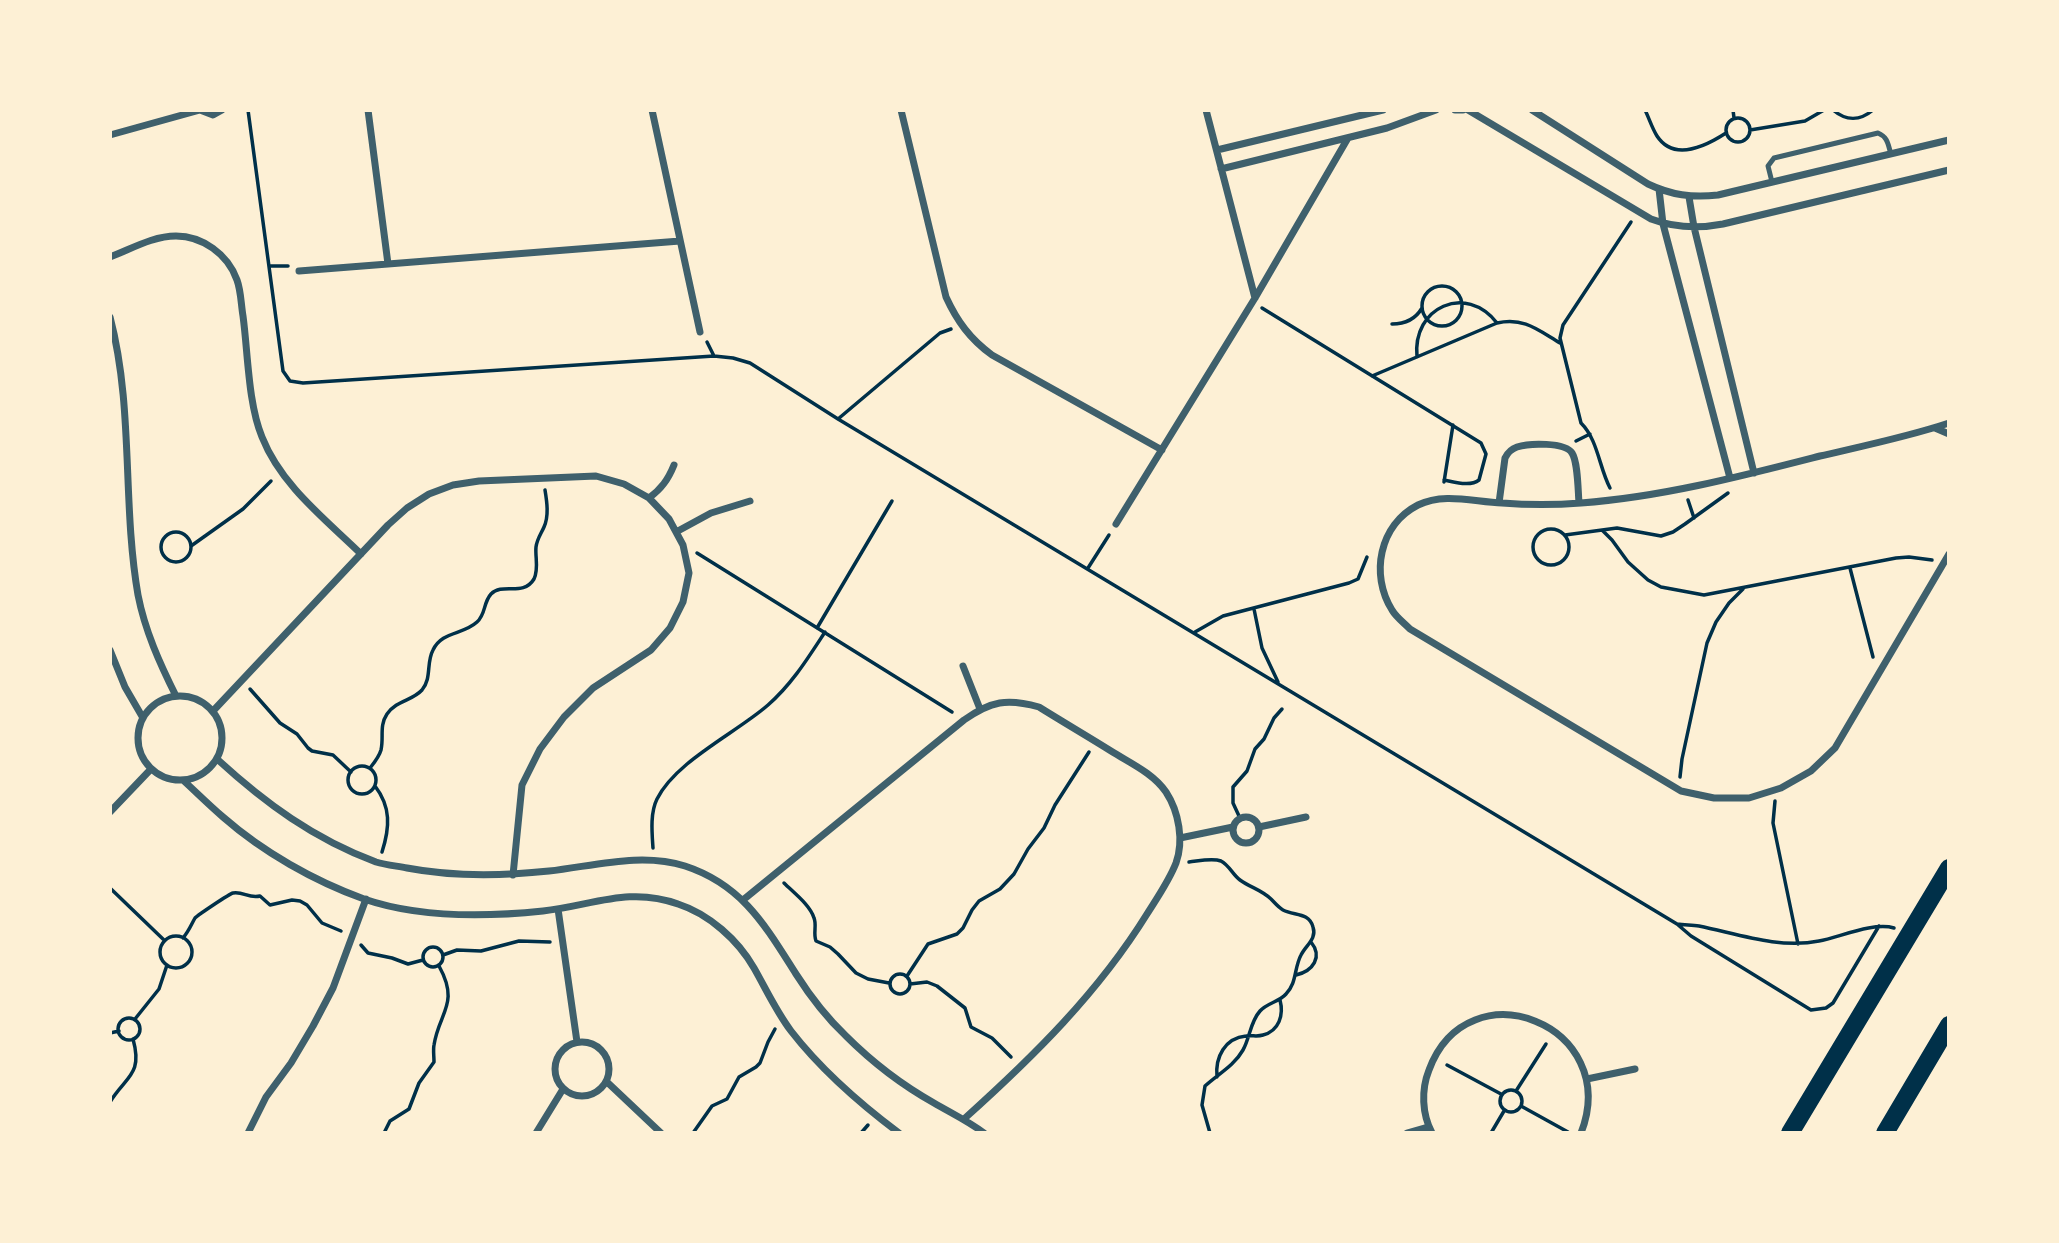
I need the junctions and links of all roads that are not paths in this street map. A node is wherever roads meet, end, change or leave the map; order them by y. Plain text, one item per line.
1 (200, 110) edge
2 (222, 110) edge
3 (368, 110) edge
4 (652, 110) edge
5 (901, 110) edge
6 (1206, 110) edge
7 (1383, 110) edge
8 (1436, 110) edge
9 (1455, 110) edge
10 (1462, 110) edge
11 (1468, 110) edge
12 (1531, 110) edge
13 (110, 135) edge
14 (1349, 138) junction
15 (1949, 140) edge
16 (1217, 150) junction
17 (1891, 154) junction
18 (1222, 169) junction
19 (1949, 170) edge
20 (1772, 182) junction
21 (1659, 189) junction
22 (1689, 197) junction
23 (1663, 224) junction
24 (1693, 228) junction
25 (680, 241) junction
26 (110, 257) edge
27 (388, 264) junction
28 (299, 271) road end
29 (1254, 300) junction
30 (110, 317) edge
31 (699, 332) dead end
32 (1949, 423) edge
33 (1935, 428) junction
34 (1949, 434) edge
35 (1161, 450) junction
36 (674, 465) dead end
37 (1754, 473) junction
38 (1730, 478) junction
39 (649, 498) junction
40 (750, 500) dead end
41 (1499, 503) junction
42 (1579, 503) junction
43 (1116, 524) road end
44 (676, 532) junction
45 (361, 554) junction
46 (1949, 554) edge
47 (111, 653) edge
48 (963, 666) dead end
49 (176, 696) junction
50 (980, 709) junction
51 (213, 711) junction
52 (143, 718) junction
53 (217, 759) junction
54 (151, 769) junction
55 (184, 780) junction
56 (110, 812) edge
57 (1306, 817) dead end
58 (1233, 827) junction
59 (1259, 827) junction
60 (1180, 838) junction
61 (1949, 868) edge
62 (513, 875) junction
63 (366, 899) junction
64 (743, 900) junction
65 (558, 909) junction
66 (1949, 1025) edge
67 (577, 1042) junction
68 (1635, 1069) dead end
69 (1587, 1079) junction
70 (607, 1082) junction
71 (564, 1089) junction
72 (964, 1119) junction
73 (1430, 1130) edge
74 (248, 1133) edge
75 (536, 1133) edge
76 (661, 1133) edge
77 (899, 1133) edge
78 (984, 1133) edge
79 (1407, 1133) edge
80 (1581, 1133) edge
81 (1790, 1133) edge
82 (1885, 1133) edge

1 - 2 street
1 - 13 street
3 - 27 street
4 - 25 street
5 - 35 street
6 - 16 street
7 - 16 street
8 - 14 street
9 - 10 street
11 - 23 street
12 - 21 street
14 - 18 street
14 - 29 street
15 - 17 street
16 - 18 street
17 - 20 street
17 - 20 lane
18 - 29 street
19 - 24 street
20 - 22 street
21 - 22 street
21 - 23 street
22 - 24 street
23 - 24 street
23 - 38 street
24 - 37 street
25 - 27 street
25 - 31 street
26 - 45 street
27 - 28 street
29 - 35 street
30 - 49 street
32 - 33 street
33 - 34 street
33 - 37 street
35 - 43 street
36 - 39 street
37 - 38 street
38 - 42 street
39 - 44 street
39 - 45 street
40 - 44 street
41 - 42 street
41 - 42 street
41 - 46 street
44 - 62 street
45 - 51 street
47 - 52 street
48 - 50 street
49 - 51 street
49 - 52 street
50 - 60 street
50 - 64 street
51 - 53 street
52 - 54 street
53 - 55 street
53 - 62 street
54 - 55 street
54 - 56 street
55 - 63 street
57 - 59 street
58 - 59 street
58 - 59 street
58 - 60 street
60 - 72 street
61 - 81 main road
62 - 64 street
63 - 65 street
63 - 74 street
64 - 72 street
65 - 67 street
65 - 77 street
66 - 82 main road
67 - 70 street
67 - 71 street
68 - 69 street
69 - 73 street
69 - 80 street
70 - 71 street
70 - 76 street
71 - 75 street
72 - 78 street
73 - 79 street

